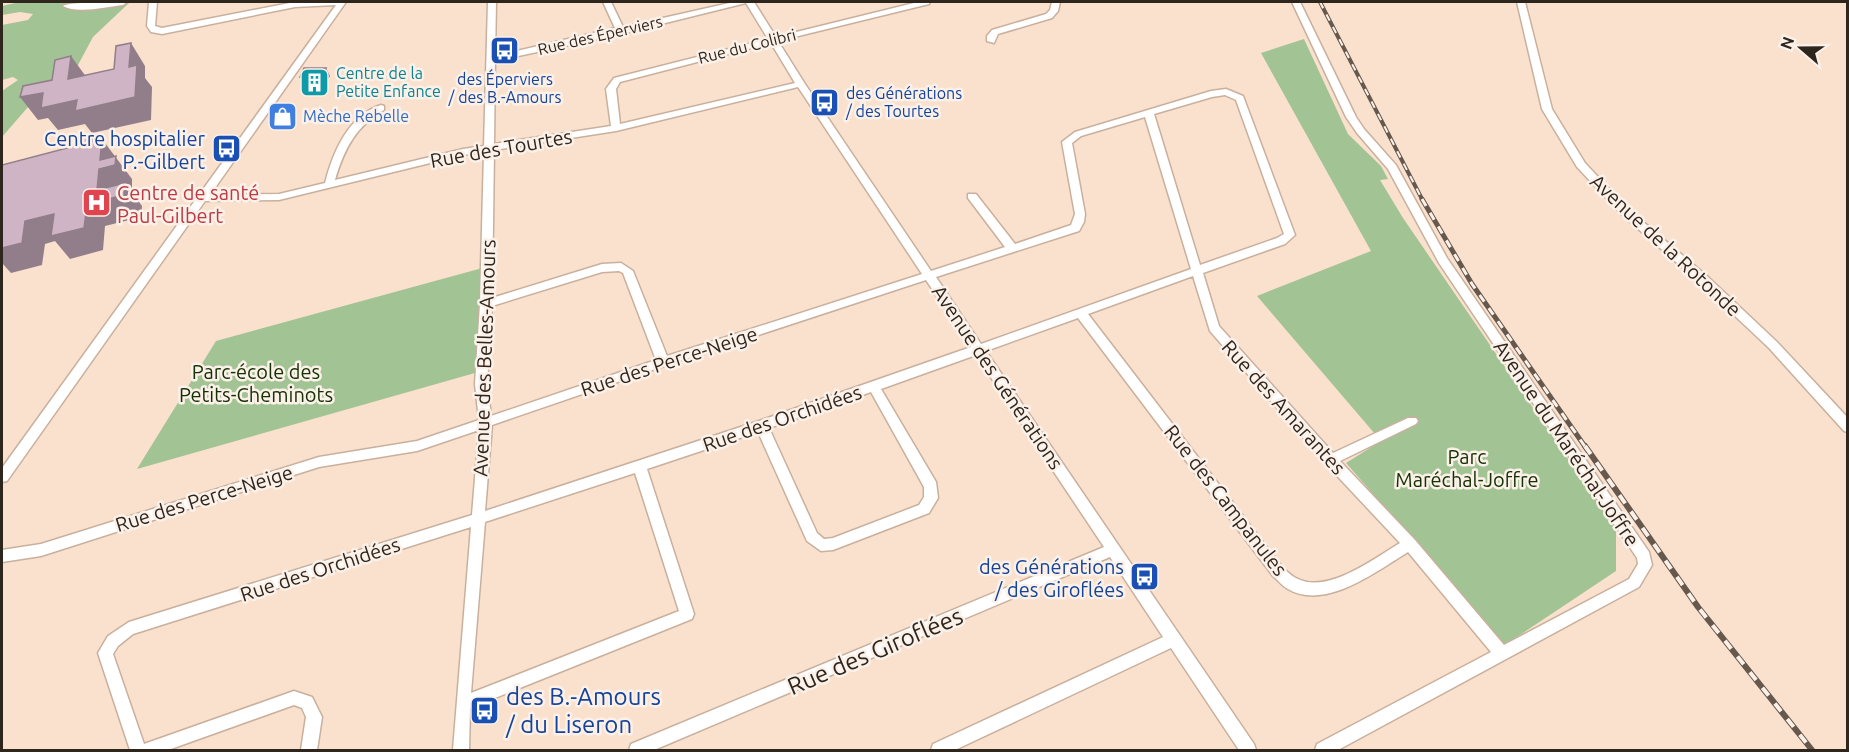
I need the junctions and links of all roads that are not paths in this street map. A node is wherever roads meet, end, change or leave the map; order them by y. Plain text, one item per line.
1 (123, 2) edge
2 (153, 2) edge
3 (342, 2) edge
4 (492, 2) edge
5 (607, 2) edge
6 (743, 2) edge
7 (750, 2) edge
8 (927, 2) edge
9 (1056, 2) edge
10 (1296, 2) edge
11 (1521, 2) edge
12 (905, 4) edge
13 (67, 6) dead end
14 (621, 31) junction
15 (772, 39) junction
16 (991, 41) dead end
17 (492, 59) junction
18 (800, 84) junction
19 (1240, 98) joint
20 (381, 108) dead end
21 (1149, 113) junction
22 (616, 128) junction
23 (490, 147) junction
24 (329, 185) junction
25 (972, 196) dead end
26 (201, 198) junction
27 (1012, 248) junction
28 (1197, 268) junction
29 (931, 276) junction
30 (486, 304) junction
31 (1080, 312) junction
32 (980, 349) junction
33 (663, 362) junction
34 (873, 386) junction
35 (1412, 422) dead end
36 (486, 423) junction
37 (762, 426) junction
38 (1848, 427) edge
39 (1331, 460) junction
40 (639, 466) junction
41 (2, 477) edge
42 (477, 519) junction
43 (1410, 544) junction
44 (1112, 550) junction
45 (2, 556) edge
46 (1172, 640) junction
47 (1503, 655) junction
48 (463, 704) junction
49 (138, 750) edge
50 (148, 750) edge
51 (309, 750) edge
52 (461, 750) edge
53 (637, 750) edge
54 (939, 750) edge
55 (1248, 750) edge
56 (1323, 750) edge

1 - 13 street
2 - 3 street
3 - 26 street
4 - 17 street, Avenue des Belles-Amours
5 - 14 street
6 - 14 street, Rue des Éperviers
7 - 15 street, Avenue des Générations
8 - 12 street, Rue du Colibri
9 - 16 street
10 - 47 street, Avenue du Maréchal-Joffre
11 - 38 street, Avenue de la Rotonde
12 - 15 street, Rue du Colibri
14 - 17 street, Rue des Éperviers
15 - 18 street, Avenue des Générations
15 - 22 street, Rue du Colibri
17 - 23 street, Avenue des Belles-Amours
18 - 22 street, Rue des Tourtes
18 - 29 street, Avenue des Générations
19 - 21 street, Rue des Perce-Neige
19 - 28 street, Rue des Orchidées
20 - 24 street
21 - 27 street, Rue des Perce-Neige
21 - 28 street, Rue des Amarantes
22 - 23 street, Rue des Tourtes
23 - 24 street, Rue des Tourtes
23 - 30 street, Avenue des Belles-Amours
24 - 26 street, Rue des Tourtes
25 - 27 street
26 - 41 street
27 - 29 street, Rue des Perce-Neige
28 - 31 street, Rue des Orchidées
28 - 39 street, Rue des Amarantes
29 - 32 street, Avenue des Générations
29 - 33 street, Rue des Perce-Neige
30 - 33 street
30 - 36 street, Avenue des Belles-Amours
31 - 32 street, Rue des Orchidées
31 - 43 street, Rue des Campanules
32 - 34 street, Rue des Orchidées
32 - 44 street, Avenue des Générations
33 - 36 street, Rue des Perce-Neige
34 - 37 street, Rue des Orchidées
34 - 37 street
35 - 39 street
36 - 42 street, Avenue des Belles-Amours
36 - 45 street, Rue des Perce-Neige
37 - 40 street, Rue des Orchidées
39 - 43 street, Rue des Amarantes
40 - 42 street, Rue des Orchidées
40 - 48 street
42 - 48 street, Avenue des Belles-Amours
42 - 49 street, Rue des Orchidées
43 - 47 street, Rue des Amarantes
44 - 46 street, Avenue des Générations
44 - 53 street, Rue des Giroflées
46 - 54 street
46 - 55 street, Avenue des Générations
47 - 56 street, Avenue du Maréchal-Joffre
48 - 52 street, Avenue des Belles-Amours
50 - 51 street

